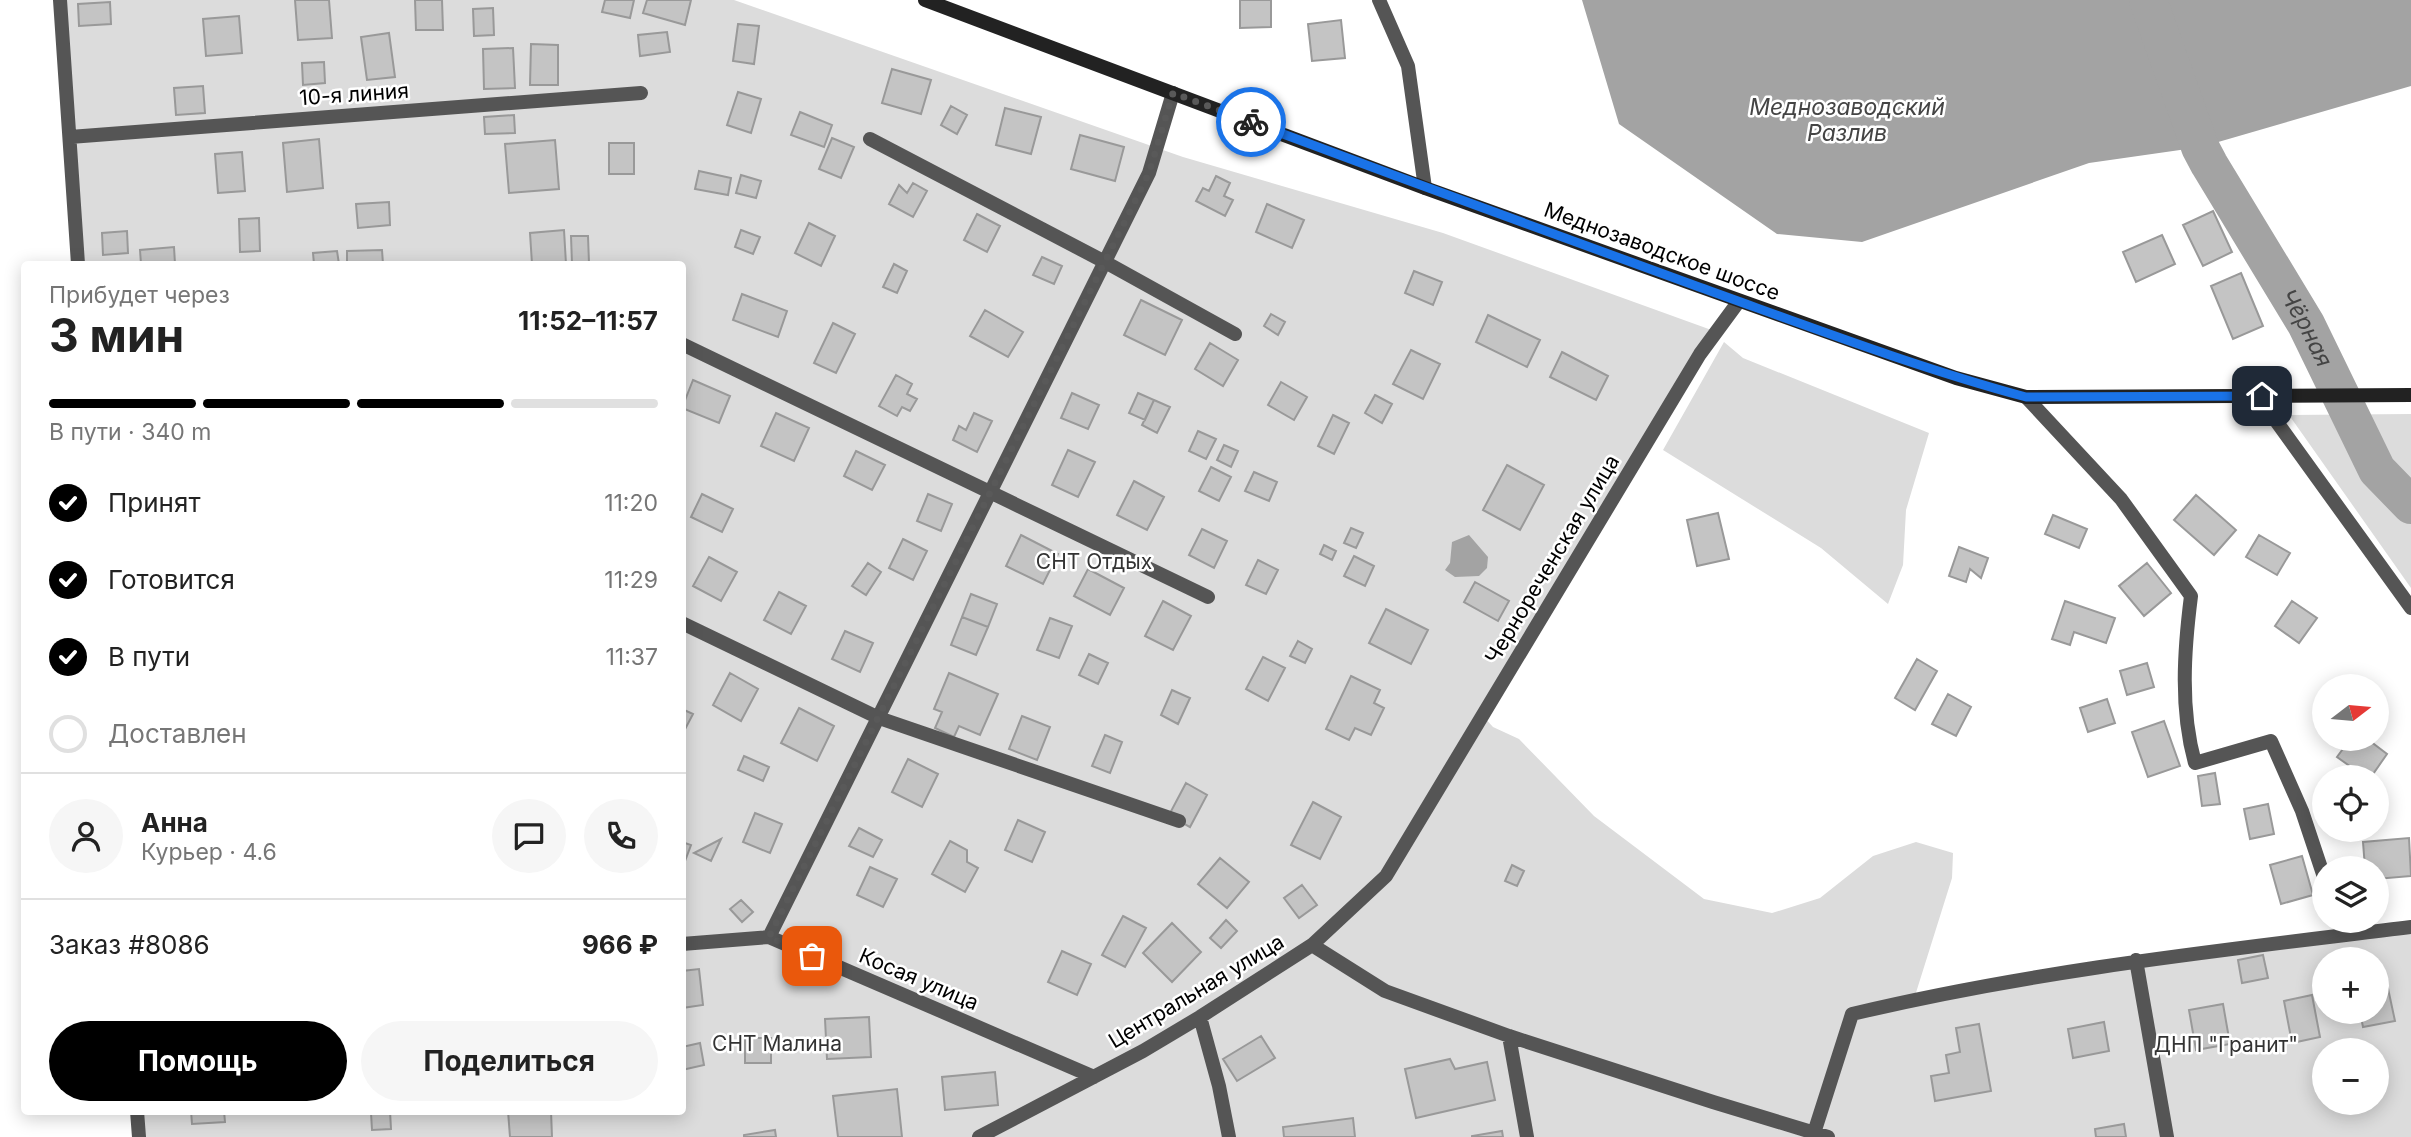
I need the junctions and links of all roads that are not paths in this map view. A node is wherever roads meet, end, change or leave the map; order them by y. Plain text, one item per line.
1 (60, 0) edge
2 (925, 0) edge
3 (1379, 0) edge
4 (641, 93) dead end
5 (1173, 93) junction
6 (70, 137) junction
7 (870, 139) dead end
8 (1425, 188) junction
9 (78, 261) edge
10 (1105, 262) junction
11 (1739, 301) junction
12 (1235, 334) dead end
13 (686, 346) edge
14 (2411, 395) edge
15 (2260, 396) junction
16 (2026, 397) junction
17 (989, 492) junction
18 (1208, 597) dead end
19 (2411, 608) edge
20 (686, 625) edge
21 (879, 718) junction
22 (1179, 821) dead end
23 (1406, 843) joint
24 (2317, 856) edge
25 (2411, 927) edge
26 (2343, 935) joint
27 (769, 937) junction
28 (686, 944) edge
29 (1312, 945) junction
30 (2136, 960) junction
31 (1200, 1017) junction
32 (1509, 1036) junction
33 (1094, 1077) junction
34 (137, 1115) edge
35 (1821, 1135) edge
36 (139, 1137) edge
37 (979, 1137) edge
38 (1229, 1137) edge
39 (1527, 1137) edge
40 (2167, 1137) edge

1 - 6 street
2 - 5 main road, Меднозаводское шоссе
3 - 8 street
4 - 6 street, 10-я линия
5 - 8 main road, Меднозаводское шоссе
5 - 10 street
6 - 9 street
7 - 10 street
8 - 11 main road, Меднозаводское шоссе
10 - 12 street
10 - 17 street
11 - 16 main road, Меднозаводское шоссе
11 - 23 street, Чернореченская улица
13 - 17 street
14 - 15 main road, Меднозаводское шоссе
15 - 16 main road, Меднозаводское шоссе
15 - 19 street
16 - 24 street
17 - 18 street
17 - 21 street
20 - 21 street
21 - 22 street
21 - 27 street
23 - 29 street, Центральная улица
25 - 26 street
26 - 30 street
27 - 28 street, Косая улица
27 - 33 street, Косая улица
29 - 31 street, Центральная улица
29 - 32 street
30 - 35 street
30 - 40 street
31 - 33 street, Центральная улица
31 - 38 street
32 - 35 street
32 - 39 street
33 - 37 street, Центральная улица
34 - 36 street

